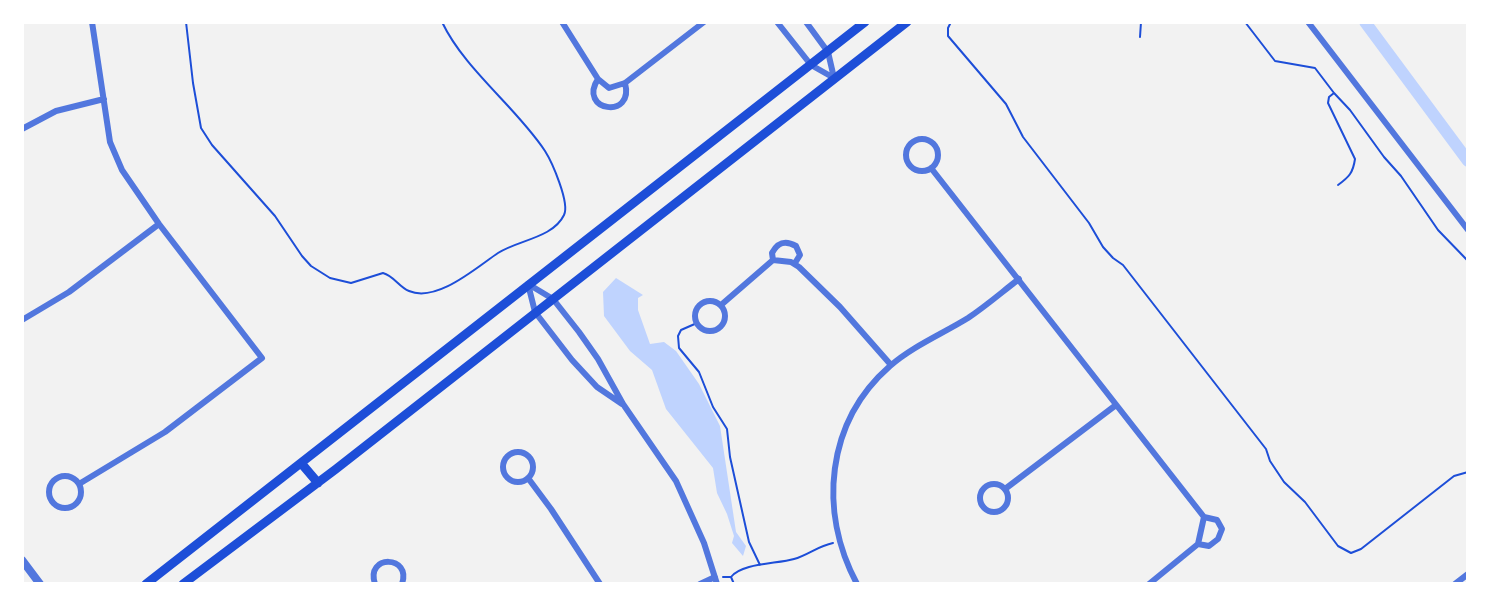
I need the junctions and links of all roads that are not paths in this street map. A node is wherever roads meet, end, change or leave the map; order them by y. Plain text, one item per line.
1 (92, 22) edge
2 (562, 22) edge
3 (704, 22) edge
4 (777, 22) edge
5 (806, 22) edge
6 (865, 22) edge
7 (907, 22) edge
8 (1308, 22) edge
9 (828, 52) junction
10 (811, 65) junction
11 (834, 78) junction
12 (598, 79) junction
13 (625, 83) junction
14 (104, 99) junction
15 (22, 129) edge
16 (931, 168) junction
17 (159, 224) junction
18 (1467, 230) edge
19 (773, 260) junction
20 (795, 263) junction
21 (1019, 279) junction
22 (528, 284) junction
23 (553, 299) junction
24 (720, 305) junction
25 (535, 312) junction
26 (22, 320) edge
27 (891, 365) junction
28 (623, 405) junction
29 (1116, 405) junction
30 (301, 463) junction
31 (528, 478) junction
32 (318, 483) junction
33 (79, 484) junction
34 (1005, 489) junction
35 (1204, 517) junction
36 (1198, 544) junction
37 (22, 560) edge
38 (1467, 574) edge
39 (716, 580) edge
40 (40, 584) edge
41 (146, 584) edge
42 (183, 584) edge
43 (375, 584) edge
44 (402, 584) edge
45 (600, 584) edge
46 (700, 584) edge
47 (857, 584) edge
48 (1149, 584) edge
49 (1455, 584) edge

1 - 14 street
2 - 12 street
3 - 13 street
4 - 10 street
5 - 9 street
6 - 9 main road
7 - 11 main road
8 - 18 street
9 - 10 main road
9 - 11 street
10 - 11 street
10 - 22 main road
11 - 23 main road
12 - 13 street
12 - 13 street
14 - 15 street
14 - 17 street
16 - 16 street
16 - 21 street
17 - 26 street
17 - 33 street
19 - 20 street
19 - 20 street
19 - 24 street
20 - 27 street
21 - 27 street
21 - 29 street
22 - 23 street
22 - 25 street
22 - 30 main road
23 - 25 main road
23 - 28 street
24 - 24 street
25 - 28 street
25 - 32 main road
27 - 47 street
28 - 39 street
29 - 34 street
29 - 35 street
30 - 32 main road
30 - 41 main road
31 - 31 street
31 - 45 street
32 - 42 main road
33 - 33 street
34 - 34 street
35 - 36 street
35 - 36 street
36 - 48 street
37 - 40 street
38 - 49 street
39 - 46 street
43 - 44 street

